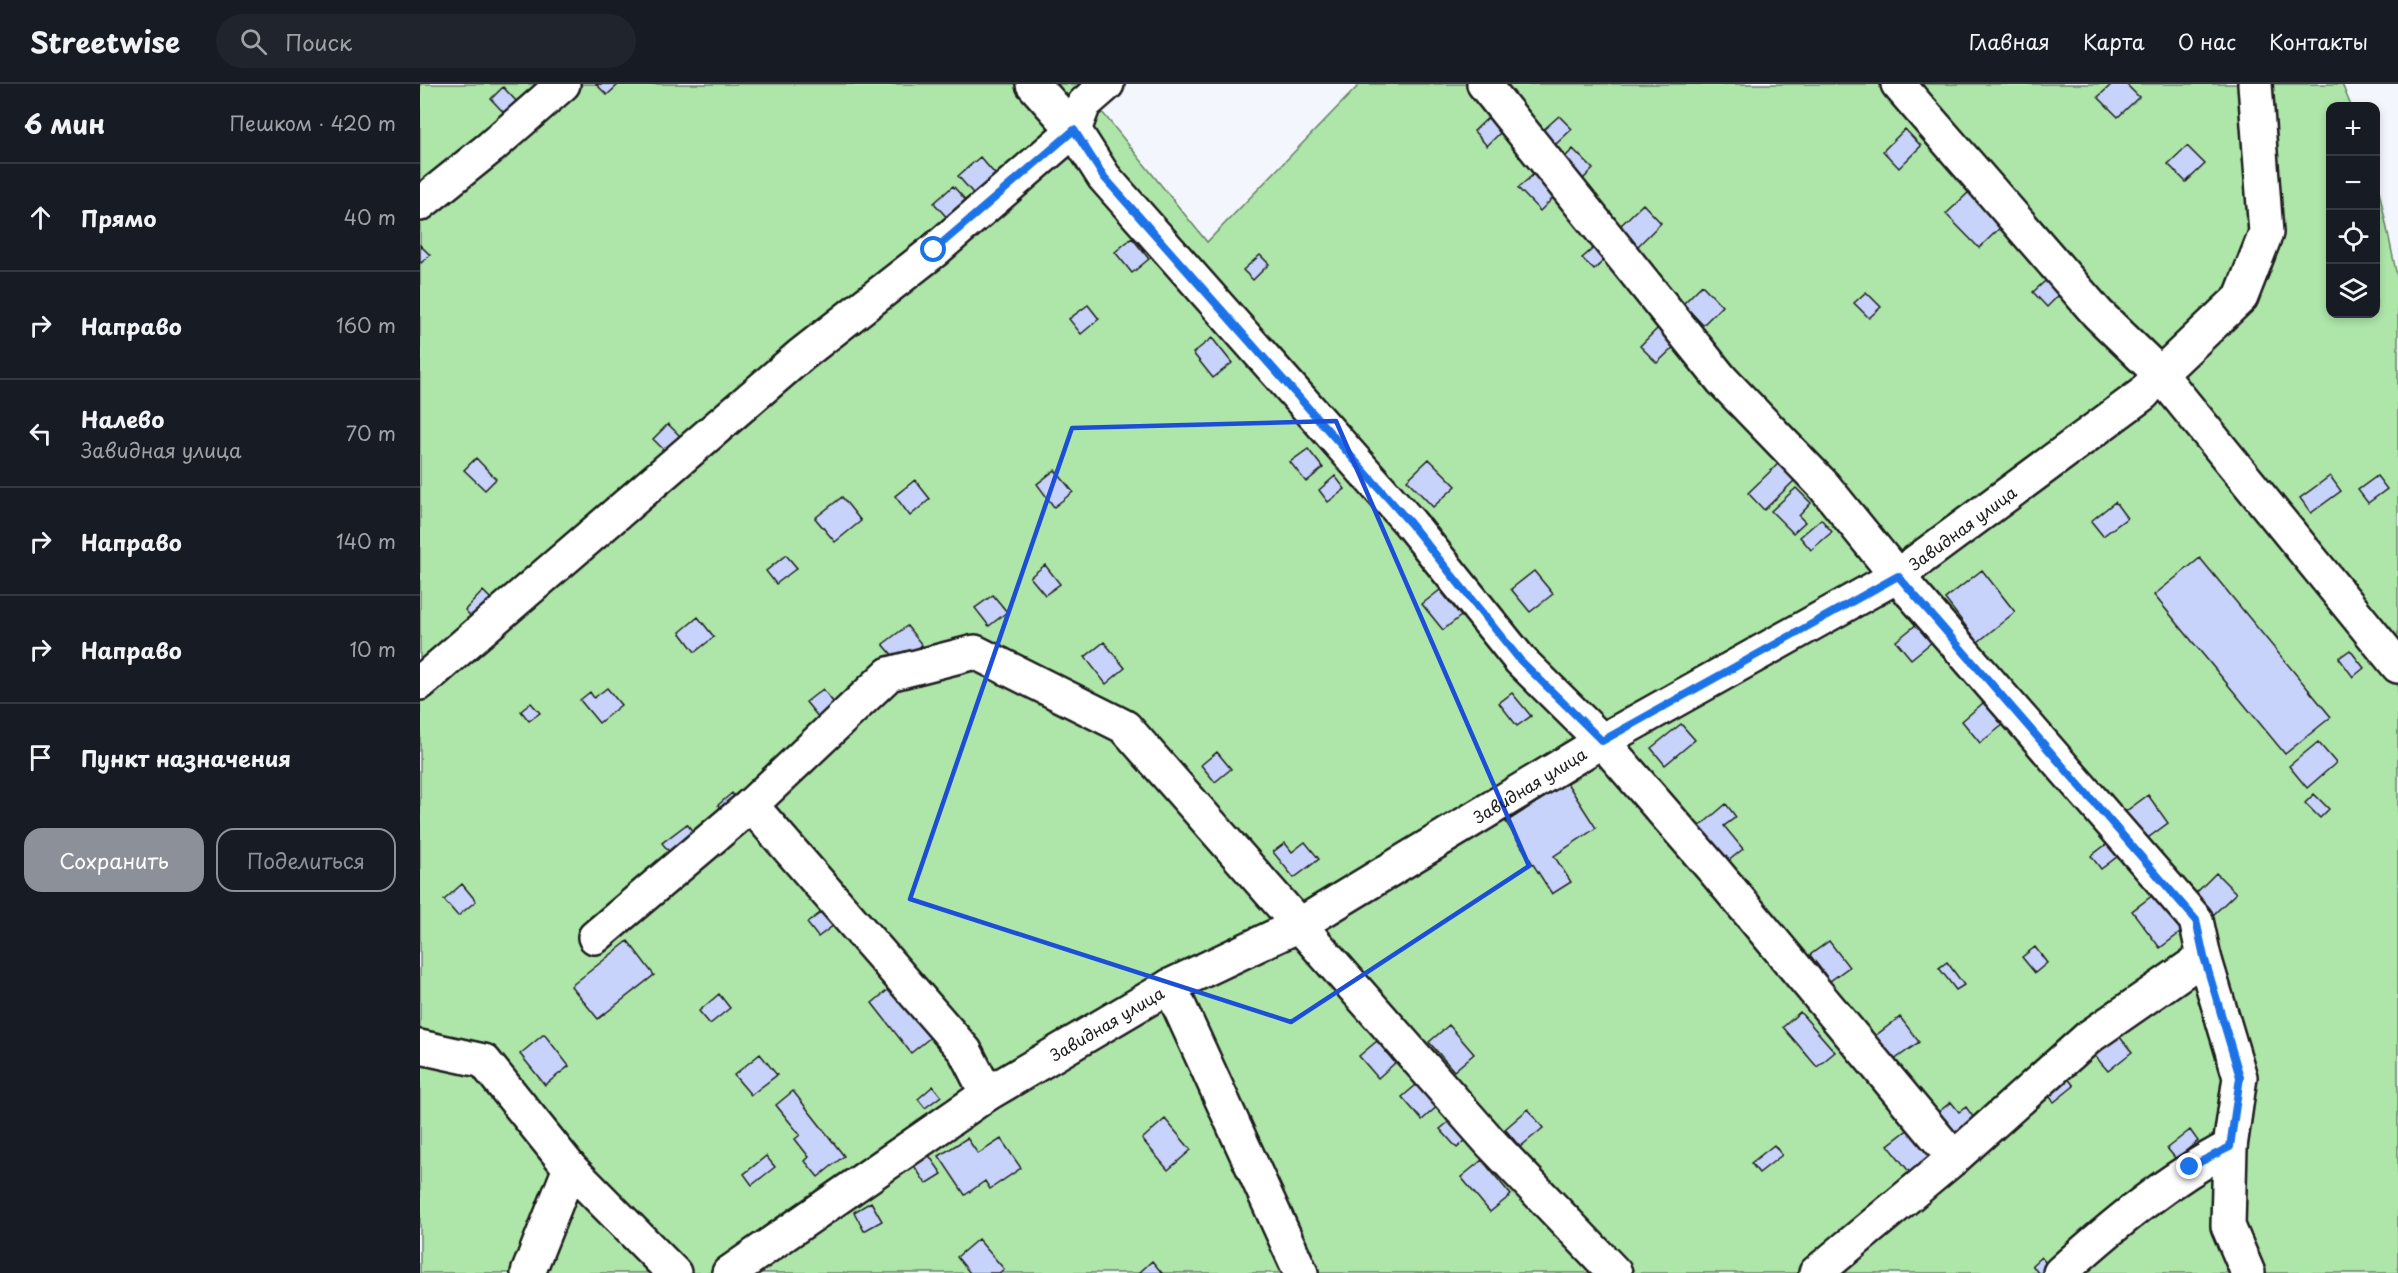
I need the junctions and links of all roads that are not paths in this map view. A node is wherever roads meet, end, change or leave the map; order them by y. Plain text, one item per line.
1 (563, 84) edge
2 (1033, 84) edge
3 (1107, 84) edge
4 (1484, 84) edge
5 (1898, 84) edge
6 (2255, 84) edge
7 (1074, 130) junction
8 (420, 204) edge
9 (2160, 374) junction
10 (1898, 576) junction
11 (2398, 666) edge
12 (420, 683) edge
13 (1602, 741) junction
14 (751, 805) junction
15 (1299, 925) junction
16 (595, 937) dead end
17 (2204, 957) junction
18 (1170, 986) junction
19 (420, 1047) edge
20 (987, 1094) junction
21 (2230, 1147) junction
22 (1954, 1158) junction
23 (570, 1168) junction
24 (528, 1273) edge
25 (674, 1273) edge
26 (729, 1273) edge
27 (1301, 1273) edge
28 (1615, 1273) edge
29 (1815, 1273) edge
30 (2060, 1273) edge
31 (2248, 1273) edge

1 - 8 lane
2 - 7 lane
3 - 7 lane
4 - 10 lane
5 - 9 lane
6 - 9 lane, Завидная улица
7 - 12 lane
7 - 13 lane
9 - 10 lane, Завидная улица
9 - 11 lane
10 - 13 lane, Завидная улица
10 - 17 lane
13 - 15 lane, Завидная улица
13 - 22 lane
14 - 15 lane
14 - 16 lane
14 - 20 lane
15 - 18 lane, Завидная улица
15 - 28 lane
17 - 21 lane
17 - 22 lane
18 - 20 lane, Завидная улица
18 - 27 lane
19 - 23 lane
20 - 26 lane, Завидная улица
21 - 30 lane
21 - 31 lane
22 - 29 lane
23 - 24 lane
23 - 25 lane

